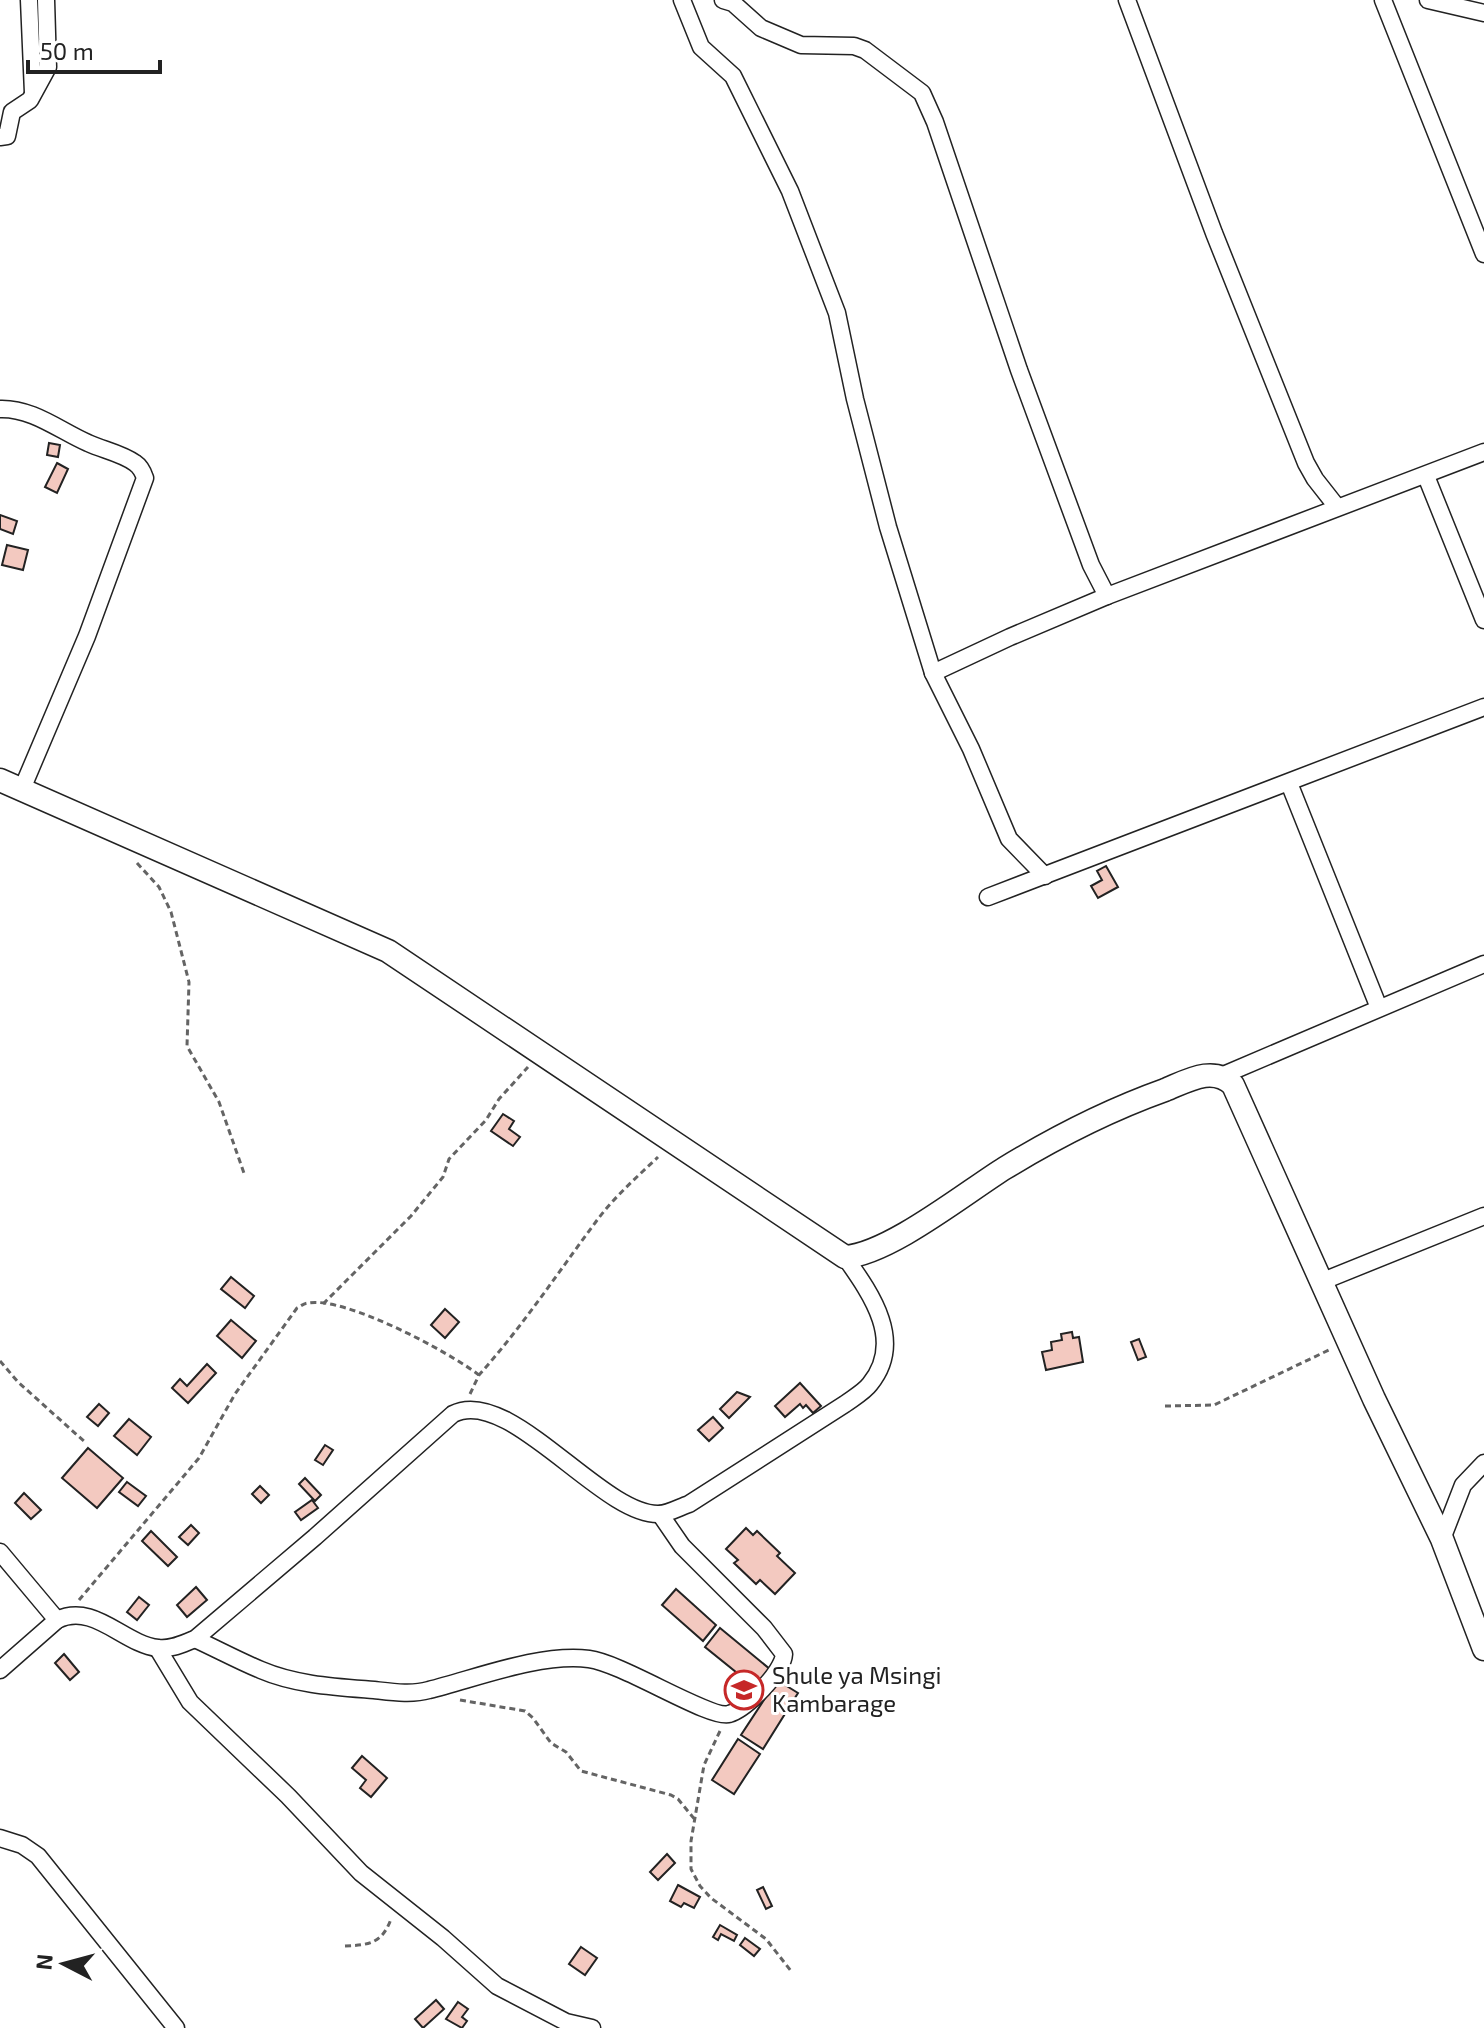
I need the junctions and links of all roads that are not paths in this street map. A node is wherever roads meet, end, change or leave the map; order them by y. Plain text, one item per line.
1 (29, 0) edge
2 (46, 0) edge
3 (682, 0) edge
4 (723, 0) edge
5 (1127, 0) edge
6 (1383, 0) edge
7 (1428, 0) edge
8 (1484, 13) edge
9 (33, 95) junction
10 (0, 137) edge
11 (1484, 254) edge
12 (0, 409) edge
13 (1484, 452) edge
14 (1426, 476) junction
15 (1337, 507) junction
16 (1107, 596) junction
17 (1484, 620) edge
18 (933, 673) junction
19 (1484, 707) edge
20 (0, 780) edge
21 (1289, 783) junction
22 (22, 789) junction
23 (1045, 876) junction
24 (988, 897) dead end
25 (1484, 964) edge
26 (1379, 1008) junction
27 (1221, 1076) junction
28 (1484, 1216) edge
29 (845, 1257) junction
30 (1323, 1281) junction
31 (1484, 1463) edge
32 (660, 1514) junction
33 (1442, 1539) junction
34 (0, 1552) edge
35 (62, 1618) junction
36 (195, 1639) junction
37 (158, 1649) junction
38 (1484, 1649) edge
39 (0, 1670) edge
40 (0, 1838) edge
41 (176, 2028) edge
42 (592, 2028) edge

1 - 9 street
2 - 9 street
3 - 18 street
4 - 16 street
5 - 15 street
6 - 11 street
7 - 8 street
9 - 10 street
12 - 22 street
13 - 14 street
14 - 15 street
14 - 17 street
15 - 16 street
16 - 18 street
18 - 23 street
19 - 21 street
20 - 22 street
21 - 23 street
21 - 26 street
22 - 29 street
23 - 24 street
25 - 26 street
26 - 27 street
27 - 29 street
27 - 30 street
28 - 30 street
29 - 32 street
30 - 33 street
31 - 33 street
32 - 36 street
32 - 36 street
33 - 38 street
34 - 35 street
35 - 37 street
35 - 39 street
36 - 37 street
37 - 42 street
40 - 41 street

